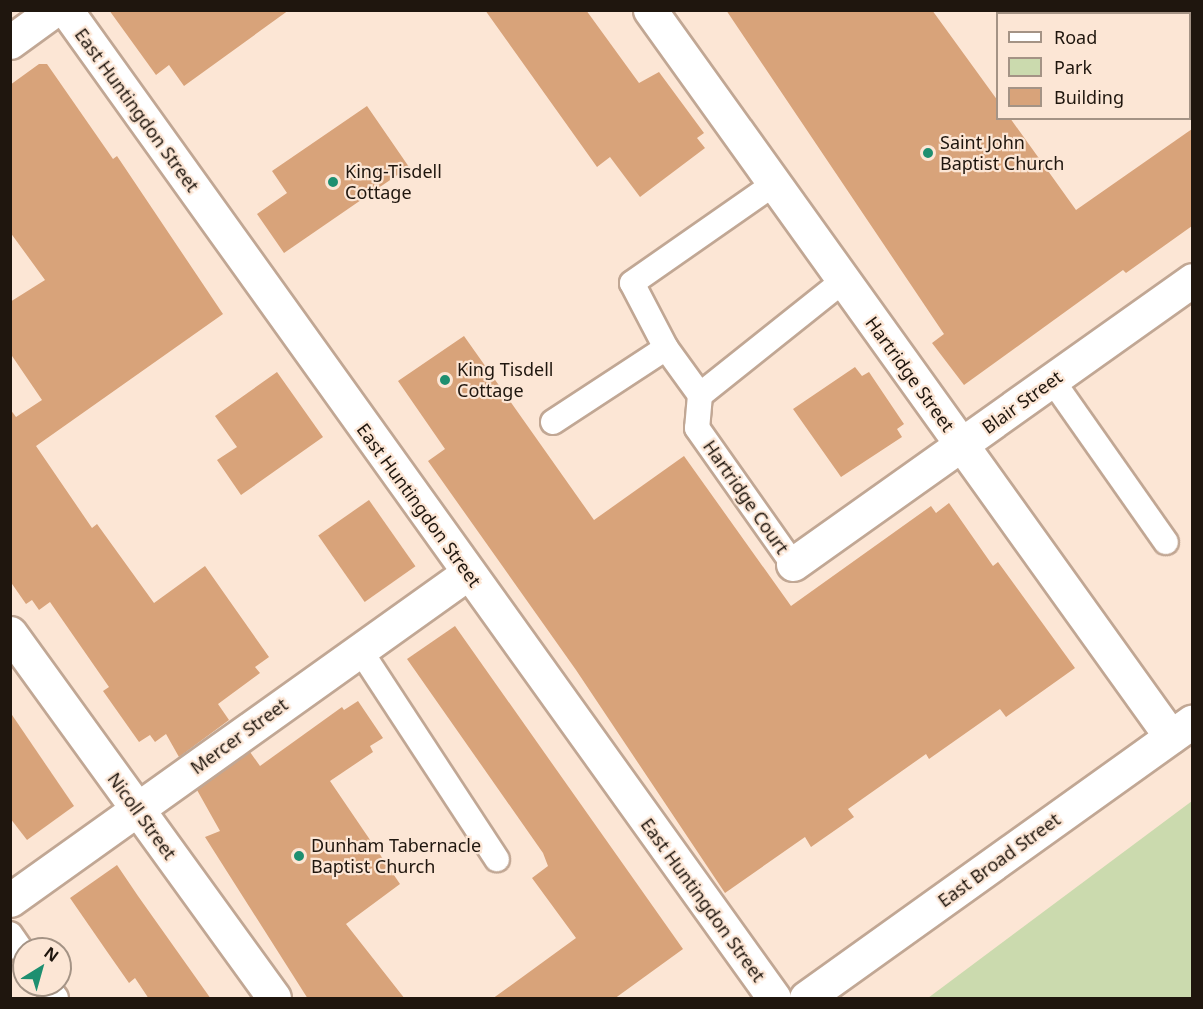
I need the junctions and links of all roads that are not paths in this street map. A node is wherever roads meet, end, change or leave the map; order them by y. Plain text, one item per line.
1 (54, 10) edge
2 (66, 10) edge
3 (650, 10) edge
4 (10, 42) edge
5 (774, 184) junction
6 (1192, 280) edge
7 (843, 281) junction
8 (666, 348) junction
9 (1052, 380) junction
10 (700, 395) junction
11 (553, 422) dead end
12 (961, 446) junction
13 (1166, 542) dead end
14 (793, 564) joint
15 (468, 573) junction
16 (10, 633) edge
17 (360, 650) junction
18 (1182, 730) edge
19 (137, 809) junction
20 (497, 859) dead end
21 (10, 900) edge
22 (274, 999) edge
23 (774, 999) edge
24 (806, 999) edge

1 - 4 street
2 - 15 street, East Huntingdon Street
3 - 5 street, Hartridge Street
5 - 7 street, Hartridge Street
5 - 8 lane
6 - 9 street, Blair Street
7 - 10 lane
7 - 12 street, Hartridge Street
8 - 10 lane
8 - 11 lane
9 - 12 street, Blair Street
9 - 13 lane
10 - 14 lane, Hartridge Court
12 - 14 street, Blair Street
12 - 18 street, Hartridge Street
15 - 17 street, Mercer Street
15 - 23 street, East Huntingdon Street
16 - 19 street, Nicoll Street
17 - 19 street, Mercer Street
17 - 20 lane
18 - 24 street, East Broad Street
19 - 21 street, Mercer Street
19 - 22 street, Nicoll Street

